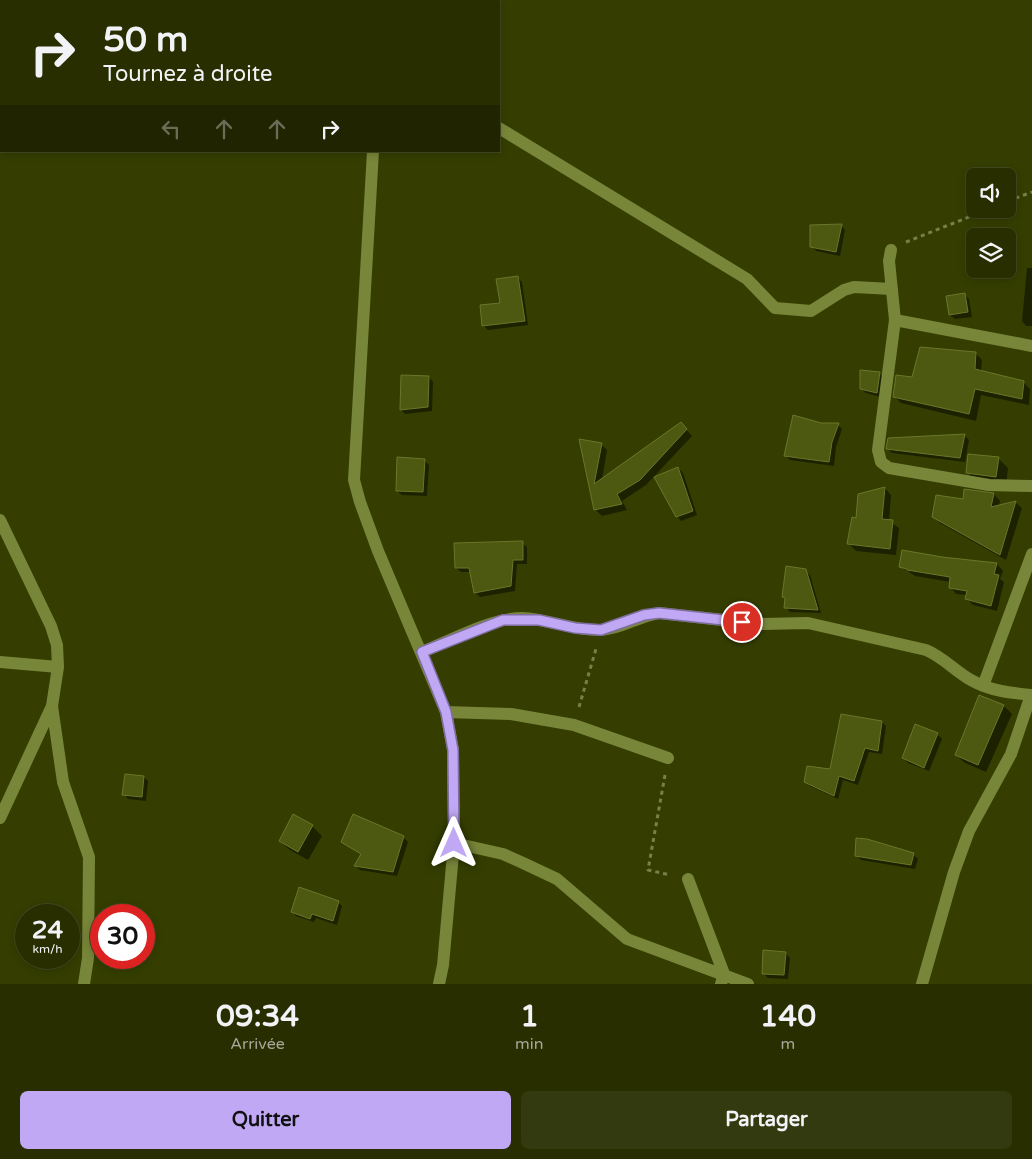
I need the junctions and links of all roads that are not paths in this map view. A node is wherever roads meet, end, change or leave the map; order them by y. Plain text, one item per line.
1 (500, 129) edge
2 (373, 152) edge
3 (890, 250) road end
4 (892, 288) junction
5 (895, 320) junction
6 (1032, 346) edge
7 (1032, 486) edge
8 (0, 520) edge
9 (1032, 554) edge
10 (422, 652) junction
11 (0, 662) edge
12 (58, 667) junction
13 (984, 686) junction
14 (1031, 695) edge
15 (52, 706) junction
16 (446, 712) junction
17 (668, 758) road end
18 (0, 818) edge
19 (454, 843) junction
20 (688, 879) road end
21 (723, 979) edge
22 (84, 984) edge
23 (439, 984) edge
24 (748, 984) edge
25 (922, 984) edge

1 - 4 street
2 - 10 street
3 - 4 street
4 - 5 street
5 - 6 street
5 - 7 street
8 - 12 street
9 - 13 street
10 - 13 street
10 - 16 street
11 - 12 street
12 - 15 street
13 - 14 street
14 - 25 street
15 - 18 street
15 - 22 street
16 - 17 street
16 - 19 street
19 - 21 street
19 - 23 street
20 - 21 street
21 - 24 street

